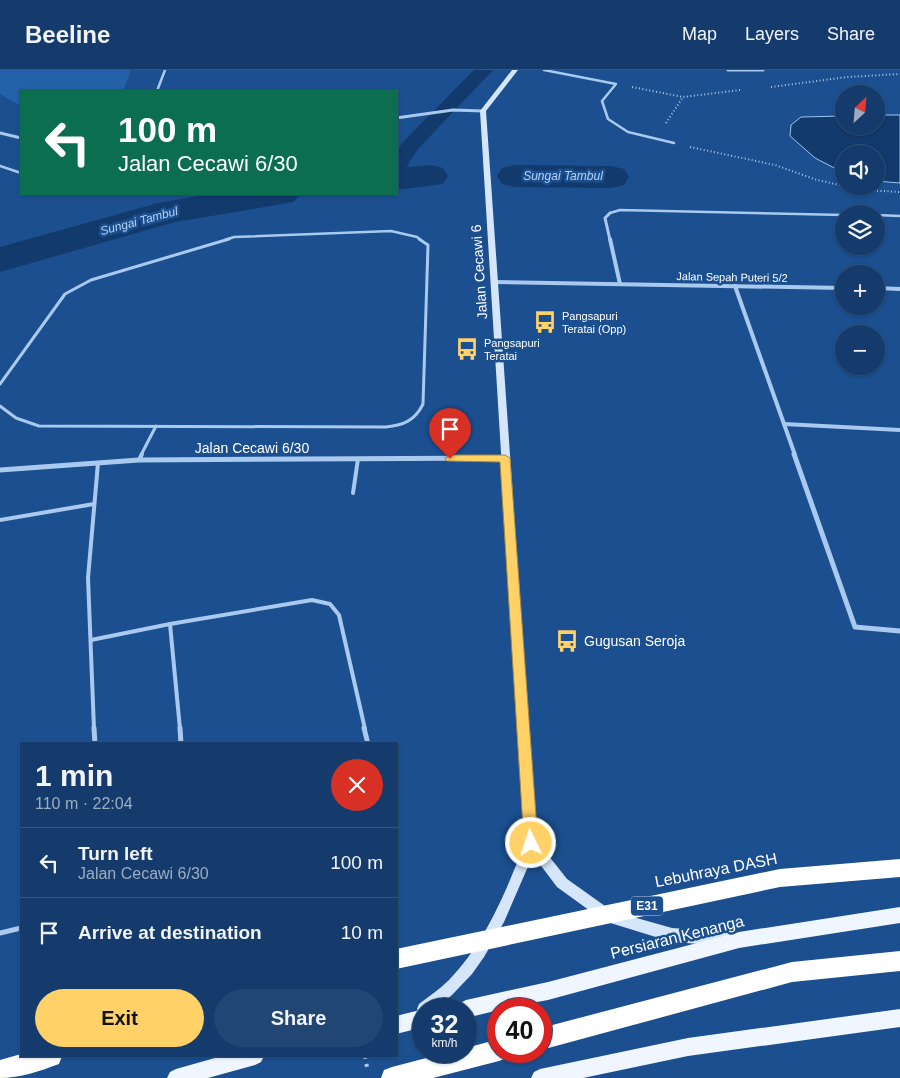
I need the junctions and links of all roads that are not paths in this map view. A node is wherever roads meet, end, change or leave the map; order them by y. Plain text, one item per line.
1 (165, 70) edge
2 (515, 70) edge
3 (544, 70) edge
4 (728, 70) edge
5 (763, 70) edge
6 (157, 90) edge
7 (483, 111) junction
8 (398, 118) edge
9 (0, 133) edge
10 (20, 138) edge
11 (674, 144) road end
12 (0, 166) edge
13 (20, 173) edge
14 (610, 213) joint
15 (835, 215) edge
16 (885, 215) edge
17 (900, 216) edge
18 (494, 282) junction
19 (620, 284) junction
20 (735, 286) junction
21 (835, 288) edge
22 (885, 288) edge
23 (900, 289) edge
24 (0, 384) edge
25 (0, 406) edge
26 (784, 424) junction
27 (156, 426) junction
28 (900, 430) edge
29 (505, 458) junction
30 (358, 459) junction
31 (139, 460) junction
32 (98, 463) junction
33 (0, 470) edge
34 (353, 493) dead end
35 (94, 504) junction
36 (0, 520) edge
37 (170, 624) junction
38 (900, 631) edge
39 (91, 640) junction
40 (95, 742) edge
41 (181, 742) edge
42 (368, 742) edge
43 (531, 843) junction
44 (900, 868) edge
45 (900, 915) edge
46 (20, 928) edge
47 (0, 933) edge
48 (739, 940) junction
49 (398, 959) edge
50 (900, 961) edge
51 (437, 998) edge
52 (477, 1007) edge
53 (900, 1018) edge
54 (552, 1035) edge
55 (487, 1053) edge
56 (47, 1057) edge
57 (251, 1057) edge
58 (0, 1070) edge
59 (176, 1078) edge
60 (392, 1078) edge
61 (540, 1078) edge

1 - 6 lane
2 - 7 street
3 - 11 lane
4 - 5 street
7 - 8 street
7 - 18 street, Jalan Cecawi 6
9 - 10 street
12 - 13 lane
14 - 15 lane
14 - 19 street
16 - 17 lane
18 - 19 street, Jalan Sepah Puteri 5/2
18 - 29 street, Jalan Cecawi 6
19 - 20 street, Jalan Sepah Puteri 5/2
20 - 21 street, Jalan Sepah Puteri 5/2
20 - 26 street
22 - 23 street
24 - 27 lane
25 - 27 lane
26 - 28 street
26 - 38 street
27 - 31 lane
29 - 30 street, Jalan Cecawi 6/30
29 - 43 street, Jalan Cecawi 6
30 - 31 street, Jalan Cecawi 6/30
30 - 34 lane
31 - 32 street, Jalan Cecawi 6/30
32 - 33 street, Jalan Cecawi 6/30
32 - 35 lane
35 - 36 lane
35 - 39 lane
37 - 39 lane
37 - 41 lane
37 - 42 lane
39 - 40 lane
43 - 48 street
43 - 51 street
44 - 49 highway, Lebuhraya DASH / E31
45 - 48 main road, Persiaran Kenanga
46 - 47 lane
48 - 52 main road, Persiaran Kenanga
50 - 54 highway
53 - 61 main road
55 - 60 highway
56 - 58 highway
57 - 59 main road

